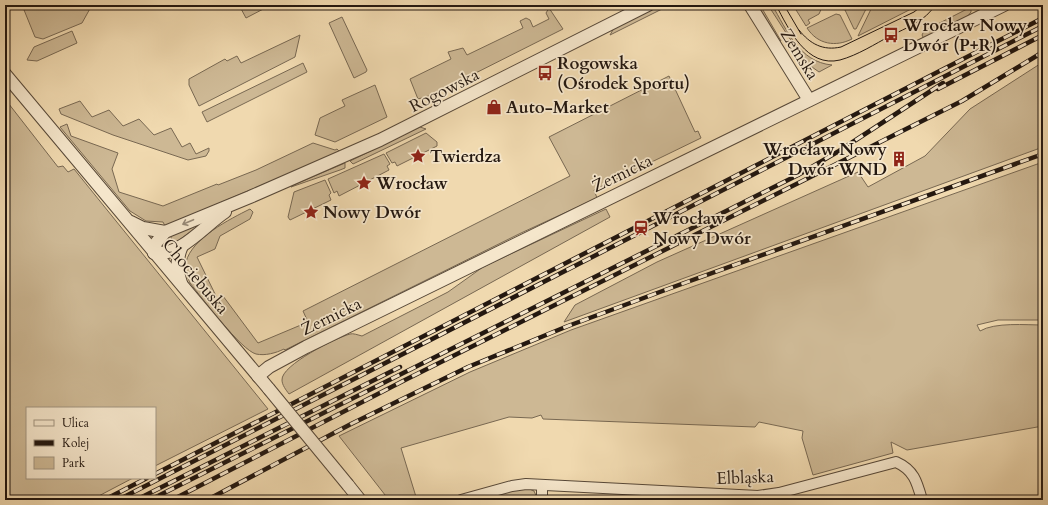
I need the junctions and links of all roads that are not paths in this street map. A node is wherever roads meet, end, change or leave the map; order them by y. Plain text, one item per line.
1 (648, 5) edge
2 (750, 5) edge
3 (1004, 5) edge
4 (5, 74) edge
5 (809, 100) junction
6 (250, 197) junction
7 (126, 220) junction
8 (164, 232) junction
9 (182, 246) junction
10 (154, 253) junction
11 (183, 288) junction
12 (258, 376) junction
13 (542, 486) junction
14 (477, 498) edge
15 (360, 500) edge
16 (462, 500) edge
17 (542, 500) edge
18 (922, 500) edge

1 - 6 street, Rogowska
2 - 5 street, Zemska
3 - 5 street, Żernicka
4 - 7 street, Chociebuska
5 - 12 street, Żernicka
6 -> 8 street, Rogowska
6 - 9 street, Rogowska
7 - 8 street
7 - 10 street, Chociebuska
8 - 10 street
9 - 10 street, Rogowska
9 - 11 street
10 - 11 street, Chociebuska
11 - 12 street, Chociebuska
12 - 15 street, Chociebuska, bridge
13 - 14 street, Elbląska
13 - 17 street
13 - 18 street, Elbląska
14 - 16 street, Elbląska

